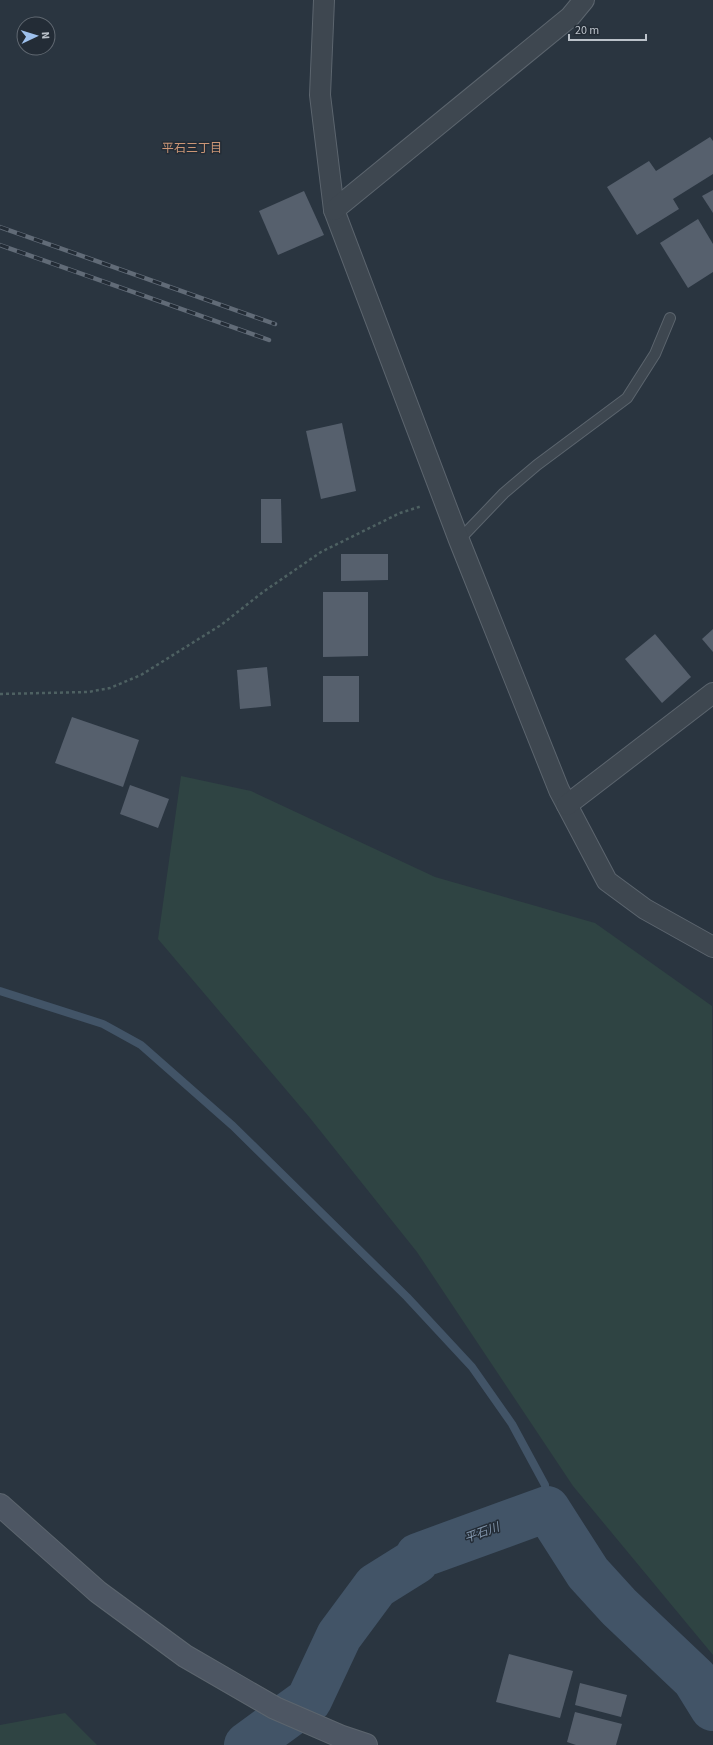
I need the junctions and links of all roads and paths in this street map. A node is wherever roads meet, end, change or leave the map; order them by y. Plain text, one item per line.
1 (324, 0) edge
2 (584, 0) edge
3 (334, 210) junction
4 (670, 318) dead end
5 (444, 500) junction
6 (459, 540) junction
7 (713, 693) edge
8 (0, 694) edge
9 (567, 805) junction
10 (713, 947) edge
11 (0, 1505) edge
12 (366, 1745) edge

1 - 3 street
2 - 3 street
3 - 5 street
4 - 6 lane
5 - 6 street
5 - 8 path
6 - 9 street
7 - 9 street
9 - 10 street
11 - 12 street

